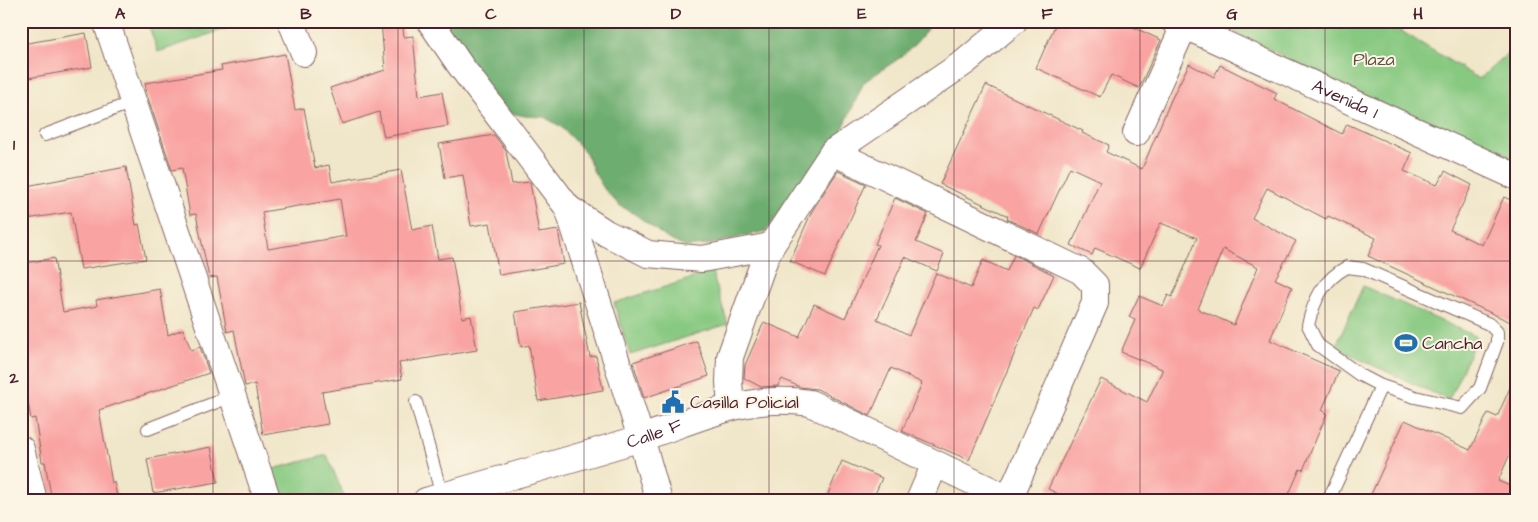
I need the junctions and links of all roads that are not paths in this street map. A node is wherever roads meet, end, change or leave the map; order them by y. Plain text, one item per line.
1 (106, 21) edge
2 (291, 21) edge
3 (430, 21) edge
4 (1014, 21) edge
5 (1179, 24) edge
6 (304, 53) dead end
7 (133, 102) junction
8 (1136, 133) dead end
9 (45, 135) dead end
10 (833, 152) junction
11 (1517, 177) edge
12 (568, 208) junction
13 (771, 246) junction
14 (1381, 386) junction
15 (232, 396) junction
16 (416, 402) dead end
17 (732, 406) junction
18 (148, 429) dead end
19 (641, 438) junction
20 (21, 449) edge
21 (935, 464) junction
22 (434, 498) edge
23 (1011, 500) edge
24 (34, 501) edge
25 (268, 501) edge
26 (659, 501) edge
27 (919, 501) edge
28 (1328, 501) edge

1 - 7 street
2 - 6 street
3 - 12 street
4 - 10 street
5 - 8 street
5 - 11 street, Avenida 1
7 - 9 lane
7 - 15 street
10 - 13 street
10 - 23 street
12 - 13 street
12 - 19 street
13 - 17 street
14 - 14 lane
14 - 28 lane
15 - 18 lane
15 - 25 street
16 - 22 lane
17 - 19 street, Calle F
17 - 21 street, Calle F
19 - 22 street, Calle F
19 - 26 street
20 - 24 street
21 - 23 street, Calle F
21 - 27 street

